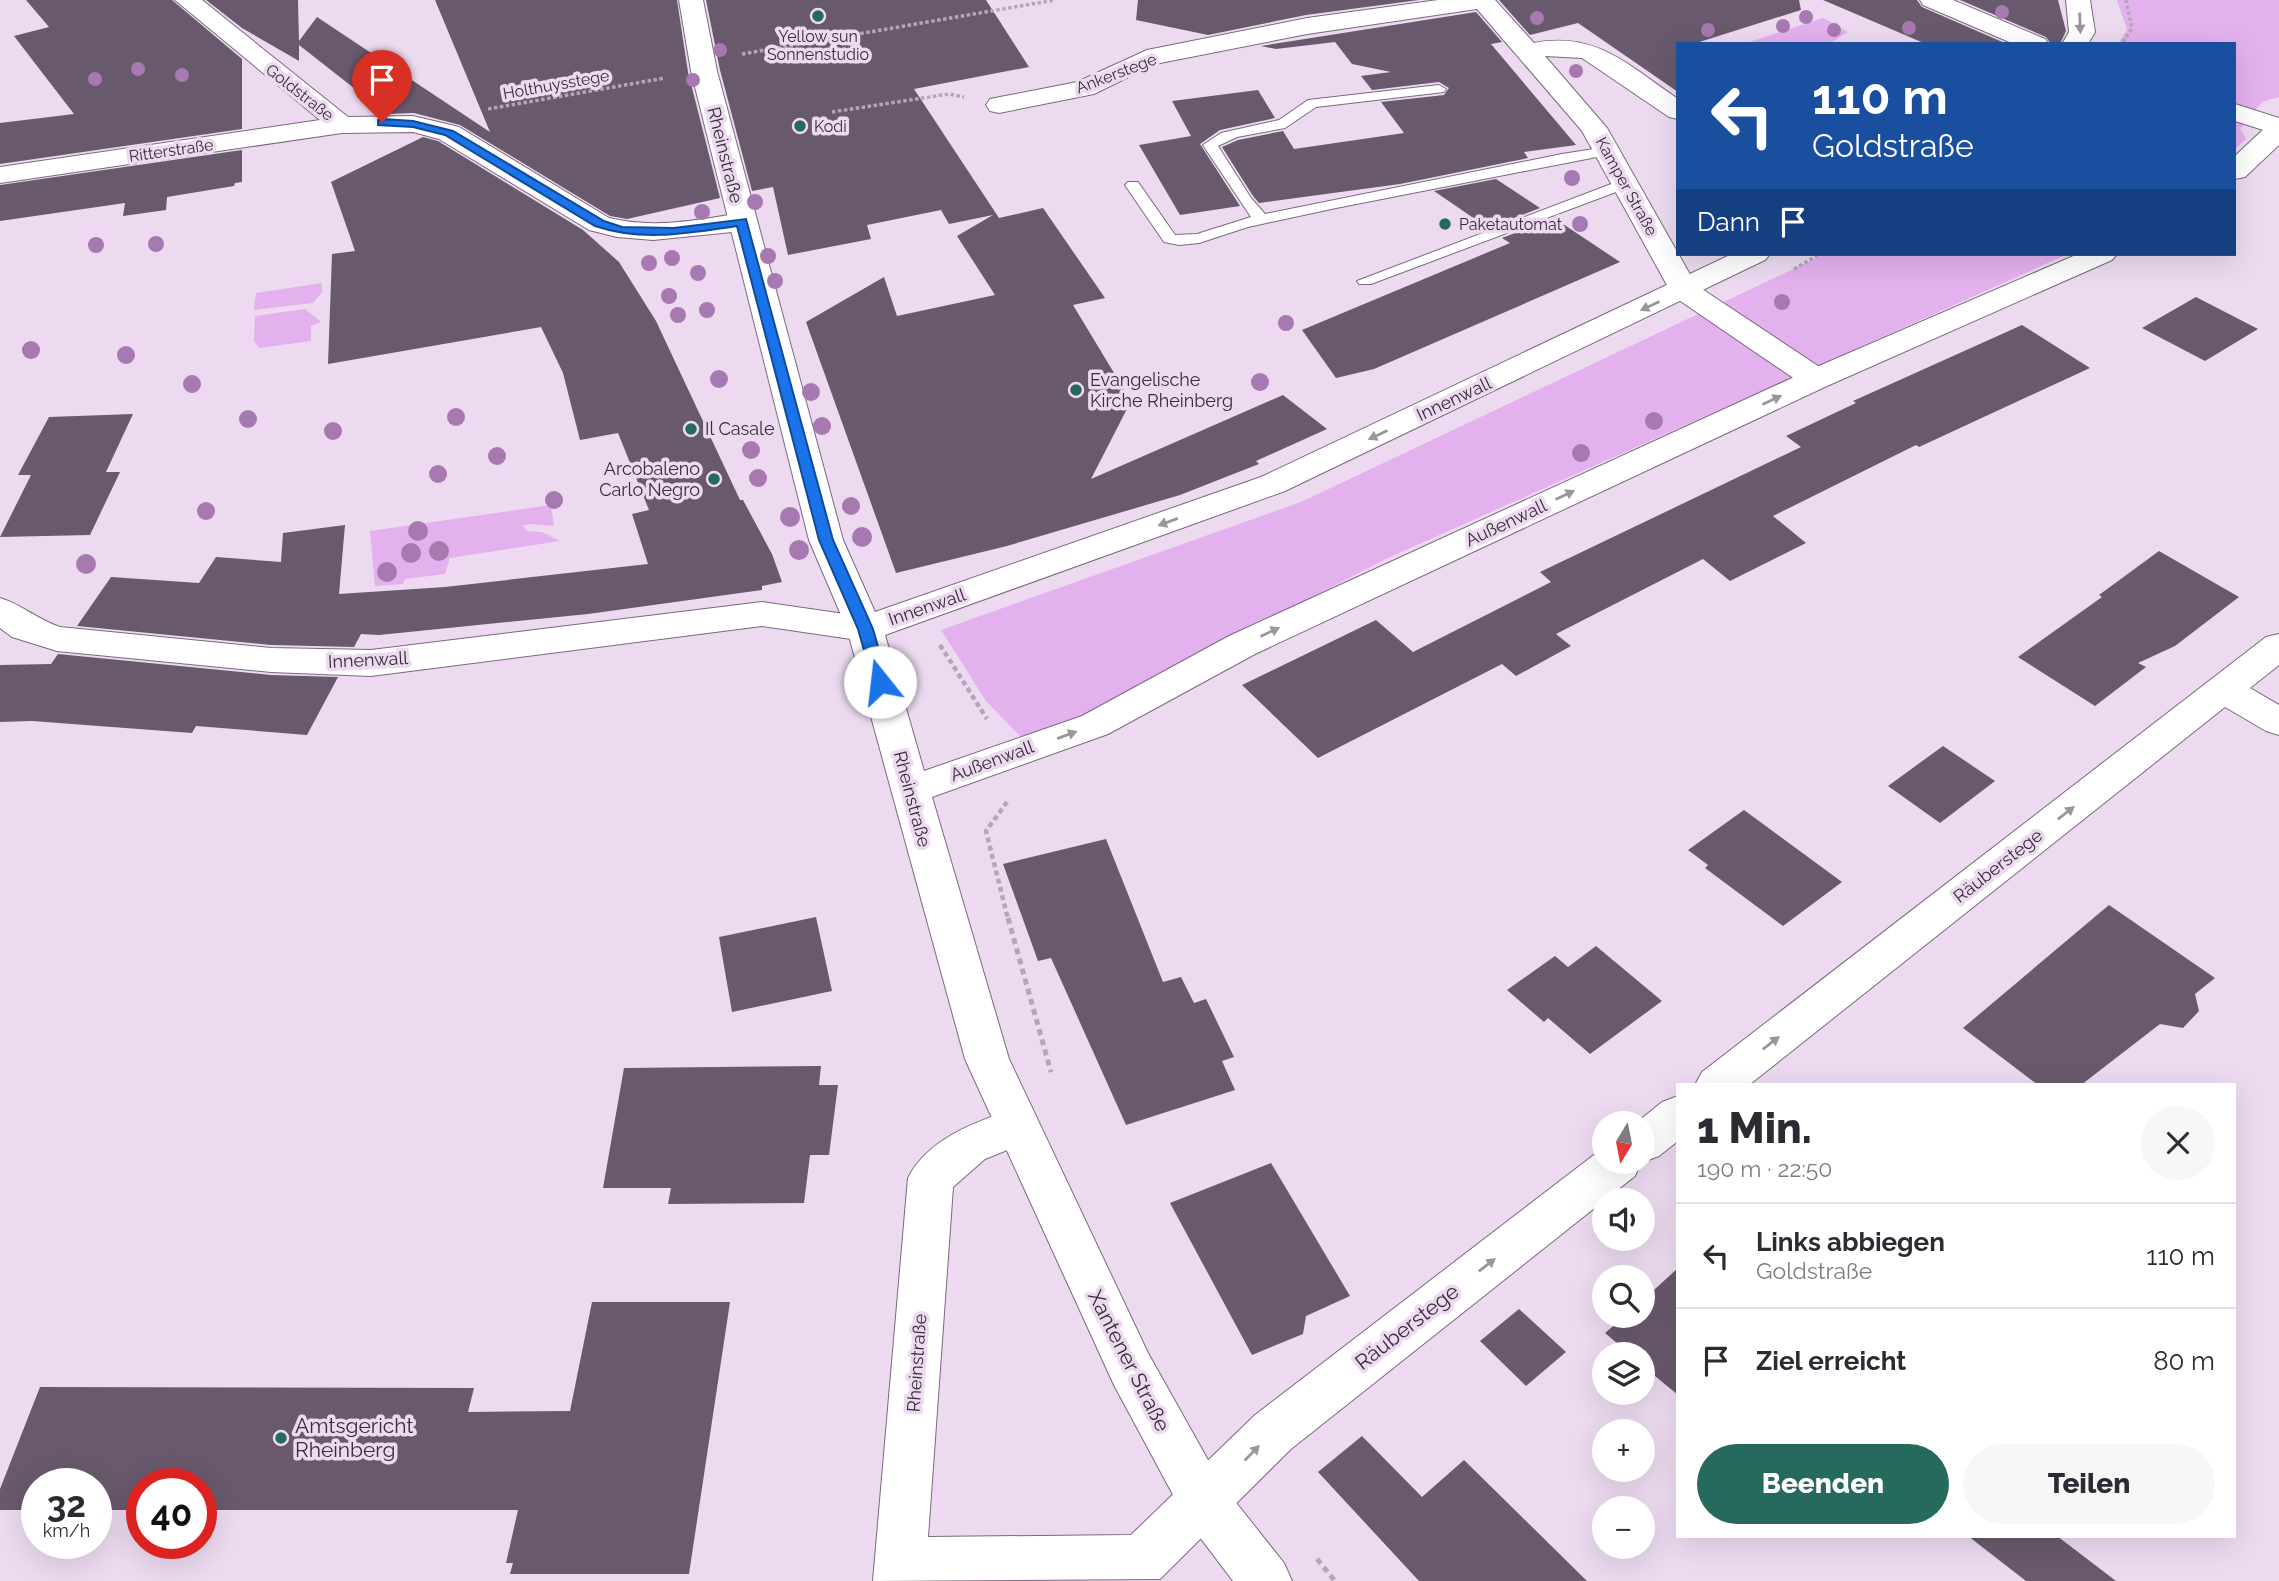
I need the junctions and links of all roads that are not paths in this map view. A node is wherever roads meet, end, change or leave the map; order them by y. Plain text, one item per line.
1 (187, 0) edge
2 (691, 0) edge
3 (1932, 0) edge
4 (2078, 0) edge
5 (1482, 1) edge
6 (2031, 42) edge
7 (2076, 42) edge
8 (1528, 52) junction
9 (1439, 89) dead end
10 (999, 105) road end
11 (1676, 110) edge
12 (2236, 112) edge
13 (342, 125) junction
14 (2279, 129) edge
15 (1606, 150) junction
16 (2236, 169) edge
17 (0, 175) edge
18 (1627, 183) junction
19 (1133, 185) dead end
20 (1262, 220) junction
21 (742, 222) junction
22 (1751, 256) edge
23 (2097, 256) edge
24 (1365, 281) dead end
25 (1684, 290) junction
26 (1816, 379) junction
27 (0, 610) edge
28 (865, 629) junction
29 (2279, 646) edge
30 (2225, 690) junction
31 (2279, 722) edge
32 (911, 790) junction
33 (1720, 1083) edge
34 (1676, 1117) edge
35 (1016, 1127) junction
36 (1656, 1133) edge
37 (1604, 1174) edge
38 (1203, 1502) junction
39 (900, 1572) edge
40 (1266, 1581) edge

1 - 13 street, Goldstraße
2 - 21 street, Rheinstraße
3 - 6 street
4 -> 7 street
5 - 8 street, Kamper Straße
5 - 10 street, Ankerstege
8 - 11 street
8 - 15 street, Kamper Straße
9 - 20 lane
12 - 14 street
13 - 17 street, Ritterstraße
13 - 21 street, Goldstraße
14 - 16 street
15 - 18 street, Kamper Straße
15 - 20 lane
18 - 24 lane
18 - 25 street, Kamper Straße
19 - 20 lane
21 - 28 street, Rheinstraße
22 - 25 street, Innenwall
23 - 26 street, Außenwall
25 - 26 street, Kamper Straße
25 -> 28 street, Innenwall
32 -> 26 street, Außenwall
27 - 28 street, Innenwall
28 - 32 street, Rheinstraße
29 - 30 street, Räuberstege
30 - 31 street
33 -> 30 street, Räuberstege
32 - 35 street, Rheinstraße
34 - 36 street
35 - 38 street, Xantener Straße
35 - 39 street, Rheinstraße
38 -> 37 street, Räuberstege
38 - 39 street, Rheinstraße
38 - 40 street, Xantener Straße

